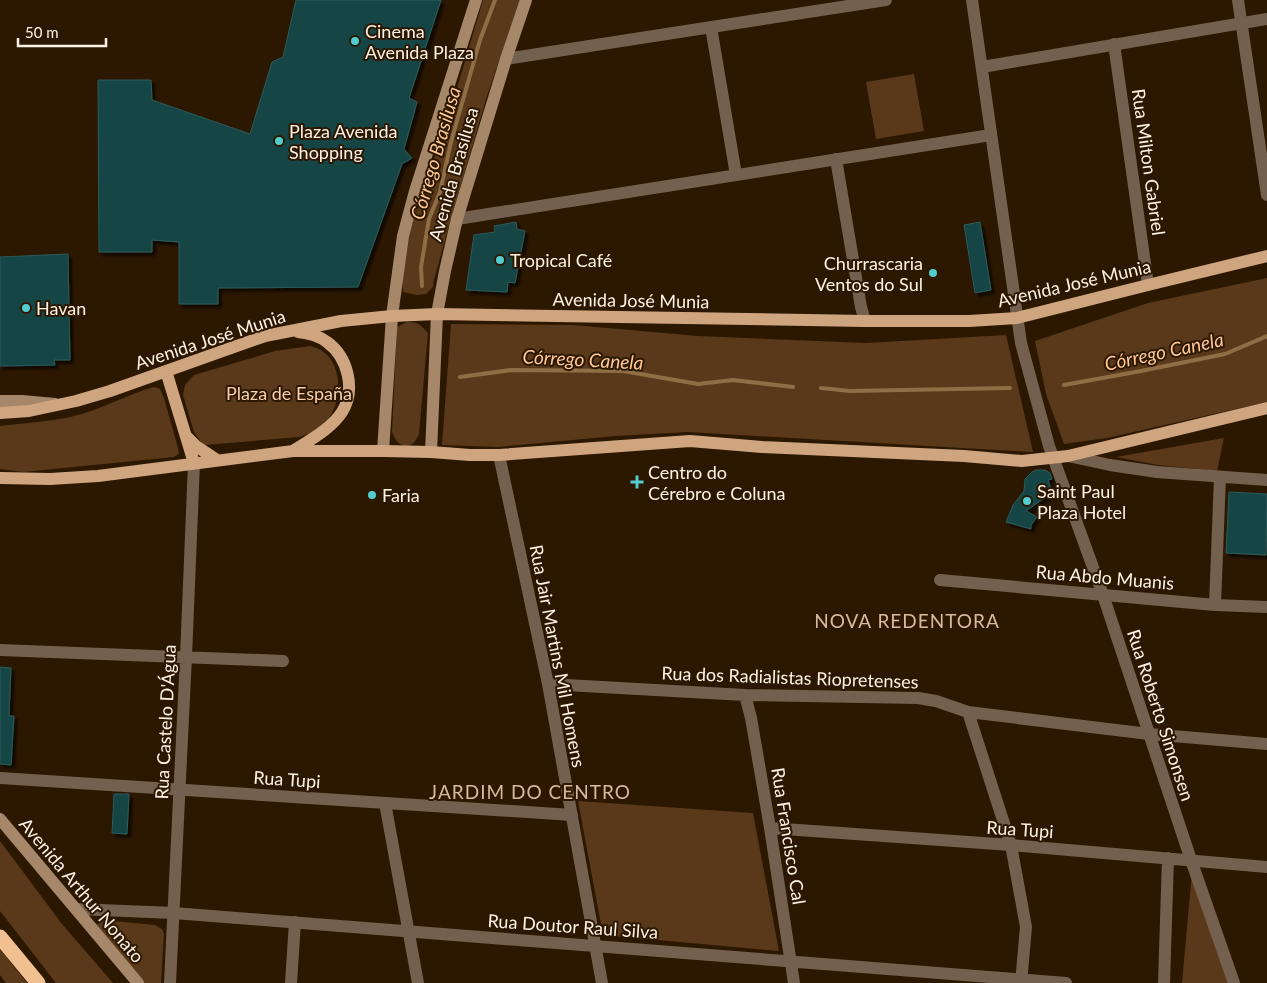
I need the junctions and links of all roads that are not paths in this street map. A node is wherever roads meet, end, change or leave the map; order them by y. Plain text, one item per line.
1 (476, 0) edge
2 (526, 0) edge
3 (886, 0) edge
4 (972, 0) edge
5 (1238, 0) edge
6 (1267, 19) edge
7 (1241, 23) junction
8 (711, 27) junction
9 (1114, 44) junction
10 (506, 59) junction
11 (982, 67) junction
12 (991, 135) junction
13 (836, 159) junction
14 (736, 175) junction
15 (1267, 195) edge
16 (457, 219) junction
17 (1267, 256) edge
18 (1148, 284) junction
19 (437, 314) junction
20 (392, 316) junction
21 (1017, 318) junction
22 (865, 321) junction
23 (292, 331) junction
24 (166, 371) junction
25 (0, 401) edge
26 (60, 404) junction
27 (1267, 408) edge
28 (0, 413) edge
29 (186, 436) junction
30 (293, 451) junction
31 (383, 451) junction
32 (431, 452) junction
33 (499, 455) junction
34 (1068, 456) junction
35 (1053, 458) junction
36 (217, 460) junction
37 (194, 463) junction
38 (1220, 477) junction
39 (0, 478) edge
40 (1267, 480) edge
41 (940, 580) dead end
42 (1103, 595) junction
43 (1215, 605) junction
44 (1267, 608) edge
45 (0, 650) edge
46 (186, 657) junction
47 (283, 661) dead end
48 (548, 684) junction
49 (745, 694) junction
50 (968, 712) junction
51 (1150, 734) junction
52 (1267, 744) edge
53 (0, 778) edge
54 (179, 789) junction
55 (385, 803) junction
56 (572, 815) junction
57 (0, 819) edge
58 (770, 828) junction
59 (1011, 845) junction
60 (1168, 858) junction
61 (1191, 860) junction
62 (1267, 867) edge
63 (76, 909) junction
64 (174, 913) junction
65 (295, 922) junction
66 (408, 931) junction
67 (0, 936) edge
68 (596, 946) junction
69 (791, 961) junction
70 (1021, 981) edge
71 (38, 983) edge
72 (138, 983) edge
73 (170, 983) edge
74 (291, 983) edge
75 (418, 983) edge
76 (602, 983) edge
77 (794, 983) edge
78 (1066, 983) edge
79 (1164, 983) edge
80 (1234, 983) edge

1 - 20 main road, Avenida Brasilusa
2 - 10 main road, Avenida Brasilusa
3 - 8 street
4 - 11 street, Rua Roberto Simonsen
5 - 7 street
6 - 7 street
7 - 9 street
7 - 15 street
8 - 10 street
8 - 14 street
9 - 11 street
9 - 18 street, Rua Milton Gabriel
10 - 16 main road, Avenida Brasilusa
11 - 12 street, Rua Roberto Simonsen
12 - 13 street
12 - 21 street, Rua Roberto Simonsen
13 - 14 street
13 - 22 street
14 - 16 street
16 - 19 main road, Avenida Brasilusa
17 - 18 main road, Avenida José Munia
18 - 21 main road, Avenida José Munia
19 - 20 main road, Avenida José Munia
19 - 22 main road, Avenida José Munia
19 - 32 main road, Avenida Brasilusa
20 - 23 main road, Avenida José Munia
20 - 31 main road, Avenida Brasilusa
21 - 22 main road, Avenida José Munia
21 - 35 street, Rua Roberto Simonsen
23 - 24 main road, Avenida José Munia
23 - 30 main road
24 - 26 main road, Avenida José Munia
24 - 29 main road
25 - 26 main road
26 - 28 main road, Avenida José Munia
27 - 34 main road
29 - 36 main road
29 - 37 main road
30 - 31 main road
30 - 36 main road
31 - 32 main road
32 - 33 main road
33 - 35 main road
33 - 48 street, Rua Jair Martins Mil Homens
34 - 35 main road
34 - 38 street
35 - 42 street, Rua Roberto Simonsen
36 - 37 main road
37 - 39 main road
37 - 46 street, Rua Castelo D'Água
38 - 40 street
38 - 43 street
41 - 42 street, Rua Abdo Muanis
42 - 43 street, Rua Abdo Muanis
42 - 51 street, Rua Roberto Simonsen
43 - 44 street, Rua Abdo Muanis
45 - 46 street
46 - 47 street
46 - 54 street, Rua Castelo D'Água
48 - 49 street, Rua dos Radialistas Riopretenses
48 - 56 street, Rua Jair Martins Mil Homens
49 - 50 street, Rua dos Radialistas Riopretenses
49 - 58 street, Rua Francisco Cal
50 - 51 street, Rua dos Radialistas Riopretenses
50 - 59 street
51 - 52 street, Rua dos Radialistas Riopretenses
51 - 61 street, Rua Roberto Simonsen
53 - 54 street, Rua Tupi
54 - 55 street, Rua Tupi
54 - 64 street, Rua Castelo D'Água
55 - 56 street, Rua Tupi
55 - 66 street
56 - 68 street, Rua Jair Martins Mil Homens
57 - 63 main road, Avenida Arthur Nonato
58 - 59 street, Rua Tupi
58 - 69 street, Rua Francisco Cal
59 - 60 street, Rua Tupi
59 - 70 street
60 - 61 street, Rua Tupi
60 - 79 street
61 - 62 street, Rua Tupi
61 - 80 street, Rua Roberto Simonsen
63 - 64 street, Rua Doutor Raul Silva
63 - 72 main road, Avenida Arthur Nonato
64 - 65 street, Rua Doutor Raul Silva
64 - 73 street, Rua Castelo D'Água
65 - 66 street, Rua Doutor Raul Silva
65 - 74 street
66 - 68 street, Rua Doutor Raul Silva
66 - 75 street
67 - 71 highway
68 - 69 street, Rua Doutor Raul Silva
68 - 76 street, Rua Jair Martins Mil Homens
69 - 70 street, Rua Doutor Raul Silva
69 - 77 street, Rua Francisco Cal
70 - 78 street, Rua Doutor Raul Silva

